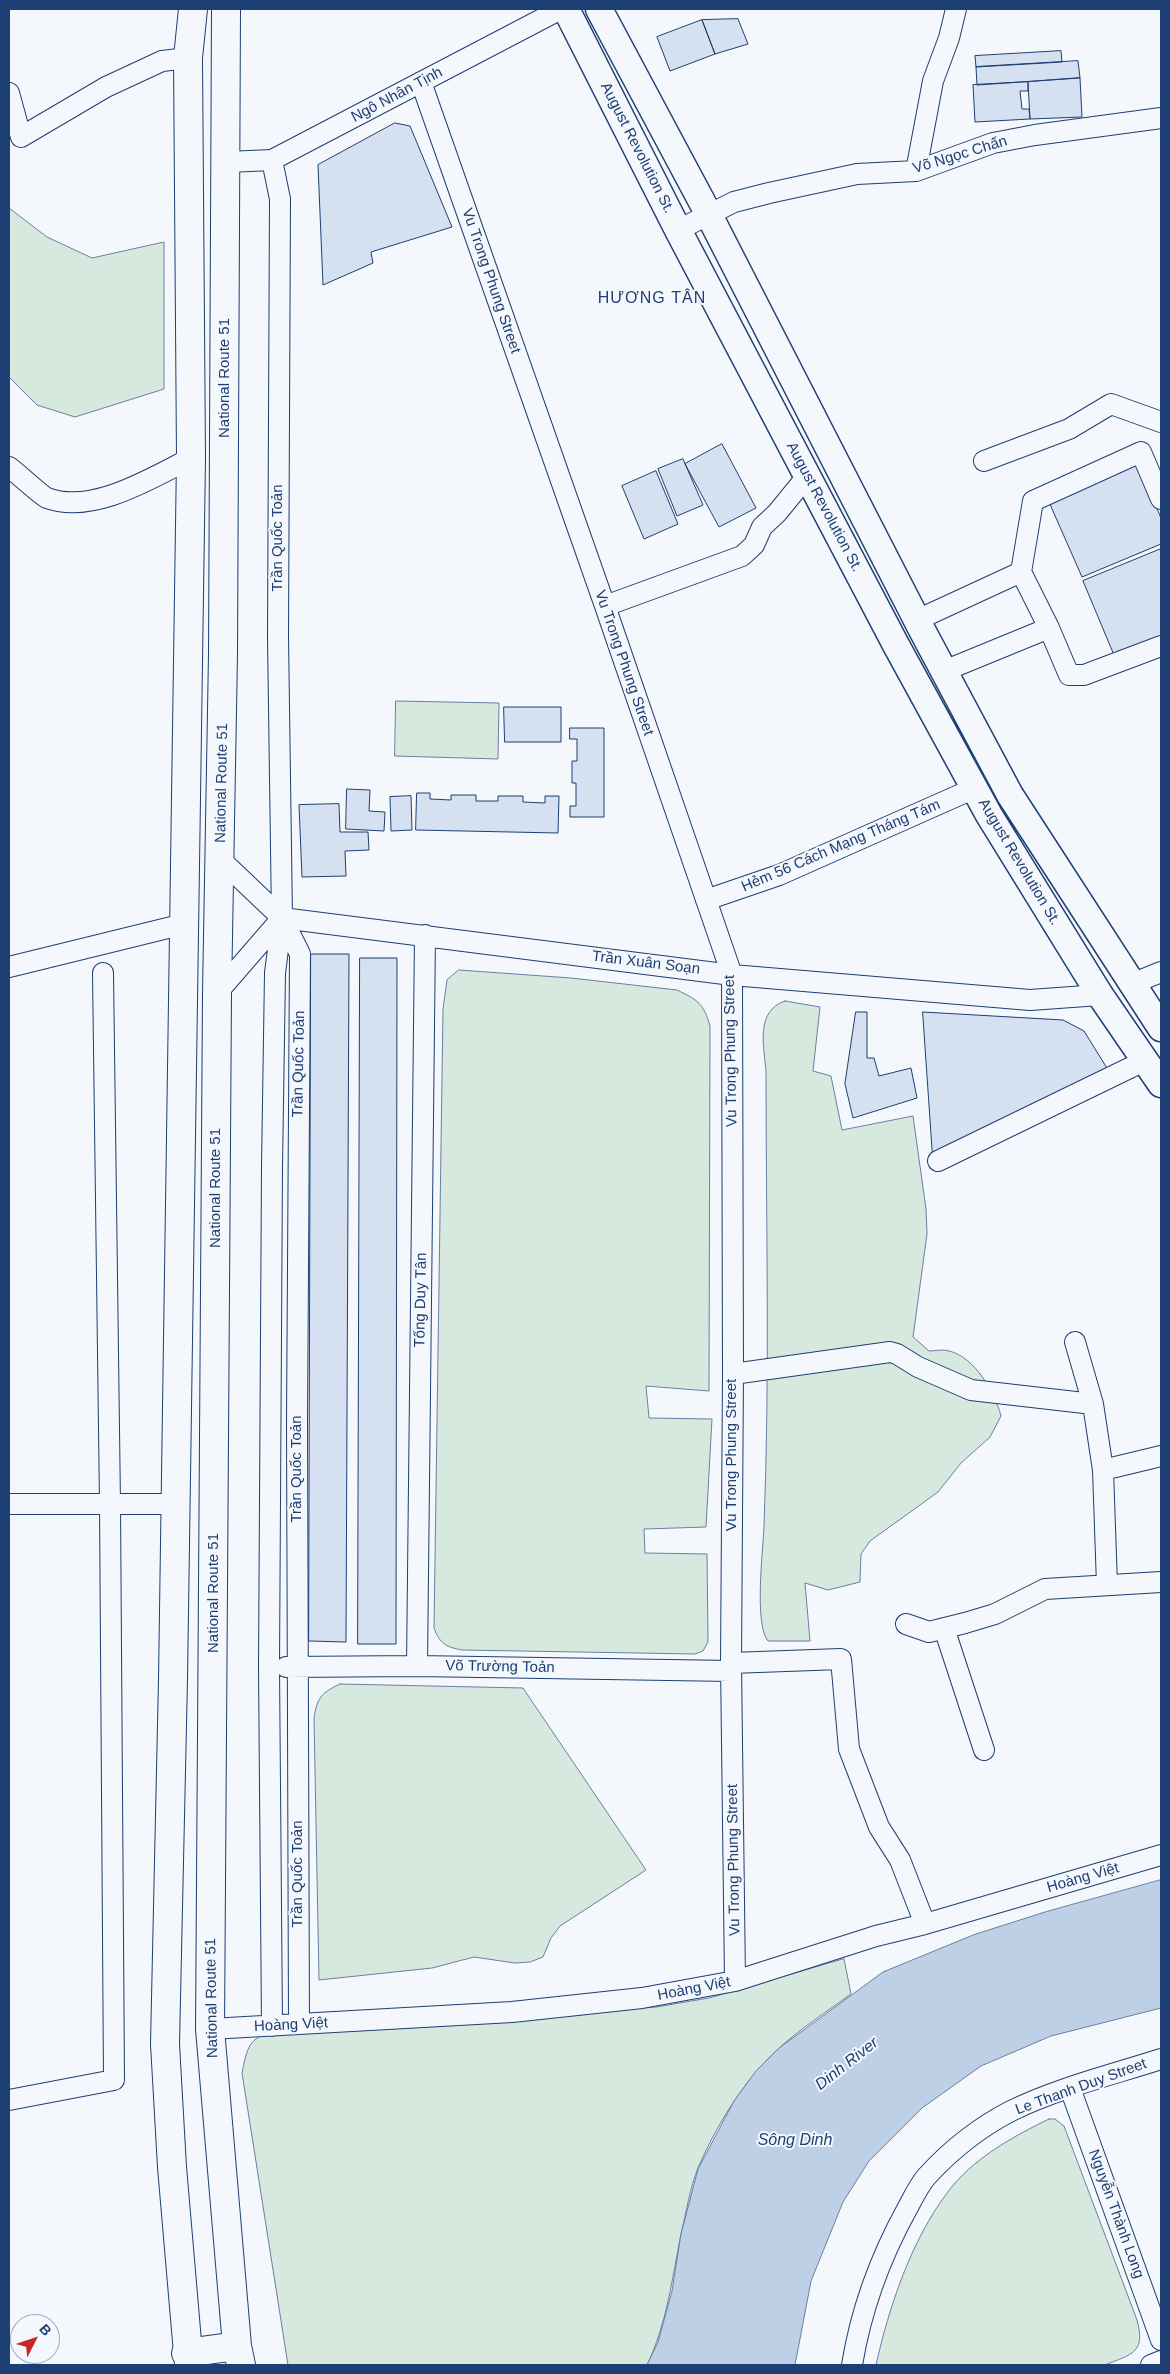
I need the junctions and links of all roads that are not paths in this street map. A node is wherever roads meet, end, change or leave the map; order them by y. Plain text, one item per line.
1 (193, 9) edge
2 (226, 9) edge
3 (561, 9) edge
4 (566, 9) edge
5 (600, 9) edge
6 (960, 10) edge
7 (188, 58) junction
8 (420, 82) junction
9 (9, 93) edge
10 (1161, 118) edge
11 (272, 160) junction
12 (227, 162) junction
13 (916, 171) junction
14 (708, 213) junction
15 (678, 230) junction
16 (1161, 422) edge
17 (191, 458) junction
18 (984, 461) dead end
19 (9, 467) edge
20 (808, 475) junction
21 (1161, 499) edge
22 (1021, 572) junction
23 (605, 606) junction
24 (917, 620) junction
25 (1049, 628) junction
26 (1161, 646) edge
27 (944, 671) junction
28 (975, 788) junction
29 (221, 860) junction
30 (706, 900) junction
31 (282, 918) junction
32 (184, 924) junction
33 (425, 935) junction
34 (9, 967) edge
35 (1161, 972) edge
36 (103, 973) dead end
37 (732, 975) junction
38 (1134, 983) junction
39 (217, 993) junction
40 (1100, 995) junction
41 (1161, 1028) edge
42 (1146, 1060) junction
43 (1161, 1084) edge
44 (938, 1161) dead end
45 (298, 1166) junction
46 (272, 1167) junction
47 (1074, 1342) dead end
48 (733, 1374) junction
49 (1093, 1404) junction
50 (297, 1423) junction
51 (271, 1426) junction
52 (1161, 1456) edge
53 (1103, 1470) junction
54 (9, 1504) edge
55 (110, 1504) junction
56 (175, 1504) junction
57 (1161, 1582) edge
58 (1107, 1585) junction
59 (906, 1624) dead end
60 (944, 1628) junction
61 (417, 1666) junction
62 (269, 1667) junction
63 (297, 1667) junction
64 (731, 1667) junction
65 (984, 1750) dead end
66 (1161, 1855) edge
67 (925, 1924) junction
68 (735, 1982) junction
69 (299, 2024) junction
70 (272, 2026) junction
71 (210, 2029) junction
72 (1161, 2059) edge
73 (1070, 2088) junction
74 (9, 2100) edge
75 (1161, 2340) edge
76 (239, 2356) edge
77 (182, 2361) edge
78 (1161, 2361) edge
79 (852, 2365) edge
80 (1152, 2365) edge

1 - 7 highway
2 - 12 highway, National Route 51
3 - 8 street, Ngô Nhân Tịnh
4 - 15 main road, August Revolution St.
5 - 14 main road, August Revolution St.
6 - 13 street
7 - 9 street
7 - 17 highway
8 - 11 street, Ngô Nhân Tịnh
8 - 23 street, Vu Trong Phung Street
10 - 13 street, Võ Ngọc Chấn
11 - 12 street, Ngô Nhân Tịnh
11 - 31 street, Trần Quốc Toản
12 - 29 highway, National Route 51
13 - 14 street, Võ Ngọc Chấn
14 - 15 street, Võ Ngọc Chấn
14 - 24 main road, August Revolution St.
15 - 20 main road, August Revolution St.
16 - 18 street
17 - 19 street
17 - 32 highway
20 - 23 street
20 - 28 main road, August Revolution St.
21 - 22 street
22 - 24 street
22 - 25 street
23 - 30 street, Vu Trong Phung Street
24 - 27 main road, August Revolution St.
25 - 26 street
25 - 27 street
27 - 38 main road, August Revolution St.
28 - 30 street, Hẻm 56 Cách Mạng Tháng Tám
28 - 40 main road, August Revolution St.
29 - 31 street
29 - 39 highway, National Route 51
30 - 37 street, Vu Trong Phung Street
31 - 33 street, Trần Xuân Soạn
31 - 39 street
31 - 45 street, Trần Quốc Toản
31 - 46 street, Trần Quốc Toản
32 - 34 street
32 - 56 highway
33 - 37 street, Trần Xuân Soạn
33 - 61 street, Tống Duy Tân
35 - 38 street
36 - 55 street
37 - 40 street, Trần Xuân Soạn
37 - 48 street, Vu Trong Phung Street
38 - 40 main road
38 - 41 main road, August Revolution St.
39 - 71 highway, National Route 51
40 - 42 main road, August Revolution St.
42 - 43 main road, August Revolution St.
42 - 44 street
45 - 46 street
45 - 50 street, Trần Quốc Toản
46 - 51 street, Trần Quốc Toản
47 - 49 street
48 - 49 street
48 - 64 street, Vu Trong Phung Street
49 - 53 street
50 - 51 street
50 - 63 street, Trần Quốc Toản
51 - 62 street, Trần Quốc Toản
52 - 53 street
53 - 58 street
54 - 55 street
55 - 56 street
55 - 74 street
56 - 77 highway
57 - 58 street
58 - 60 street
59 - 60 street
60 - 65 street
61 - 63 street, Võ Trường Toản
61 - 64 street, Võ Trường Toản
62 - 63 street, Võ Trường Toản
62 - 70 street, Trần Quốc Toản
63 - 69 street, Trần Quốc Toản
64 - 67 street, Võ Trường Toản
64 - 68 street, Vu Trong Phung Street
66 - 67 street, Hoàng Việt
67 - 68 street, Hoàng Việt
68 - 69 street, Hoàng Việt
69 - 70 street, Hoàng Việt
70 - 71 street, Hoàng Việt
71 - 76 highway, National Route 51
72 - 73 street, Le Thanh Duy Street
73 - 75 street, Nguyễn Thành Long
73 - 79 street, Le Thanh Duy Street
76 - 77 highway
78 - 80 street

